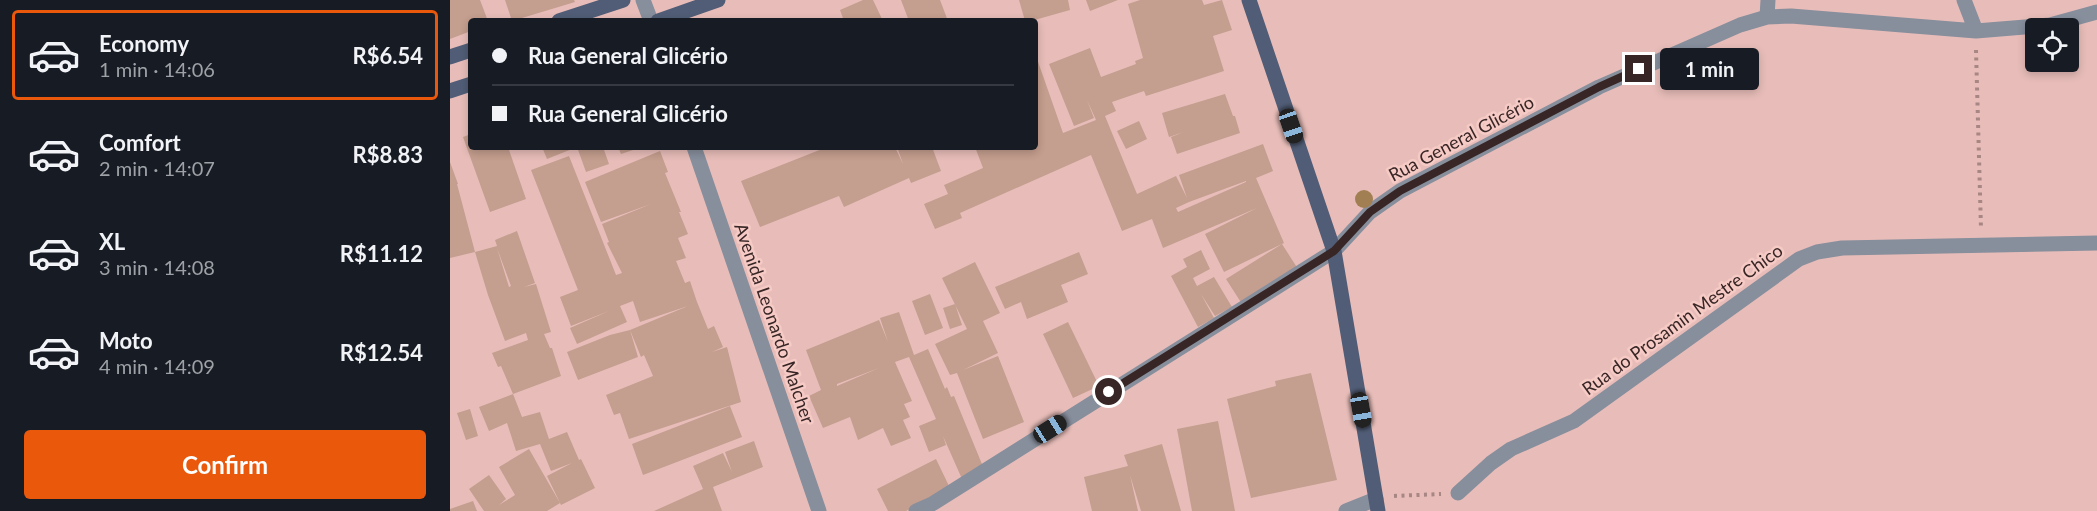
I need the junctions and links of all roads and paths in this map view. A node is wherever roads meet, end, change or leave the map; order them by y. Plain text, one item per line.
1 (622, 0) edge
2 (643, 0) edge
3 (718, 0) edge
4 (1249, 0) edge
5 (1768, 0) edge
6 (1964, 0) edge
7 (2097, 12) edge
8 (568, 18) edge
9 (650, 18) edge
10 (667, 18) edge
11 (1767, 18) junction
12 (1976, 32) junction
13 (468, 51) edge
14 (450, 57) edge
15 (468, 84) edge
16 (451, 86) edge
17 (695, 150) edge
18 (2097, 243) edge
19 (1982, 245) junction
20 (1334, 251) junction
21 (1458, 493) joint
22 (1376, 502) edge
23 (819, 511) edge
24 (916, 511) edge
25 (1346, 511) edge

1 - 8 main road
2 - 9 street
3 - 10 main road
4 - 20 main road
5 - 11 street
6 - 12 street
7 - 12 street, Rua General Glicério
11 - 12 street, Rua General Glicério
11 - 20 street, Rua General Glicério
12 - 19 path
13 - 14 main road
15 - 16 main road
17 - 23 street, Avenida Leonardo Malcher
18 - 19 street, Rua do Prosamin Mestre Chico
19 - 21 street, Rua do Prosamin Mestre Chico
20 - 22 main road
20 - 24 street, Rua General Glicério
21 - 22 path
22 - 25 street

